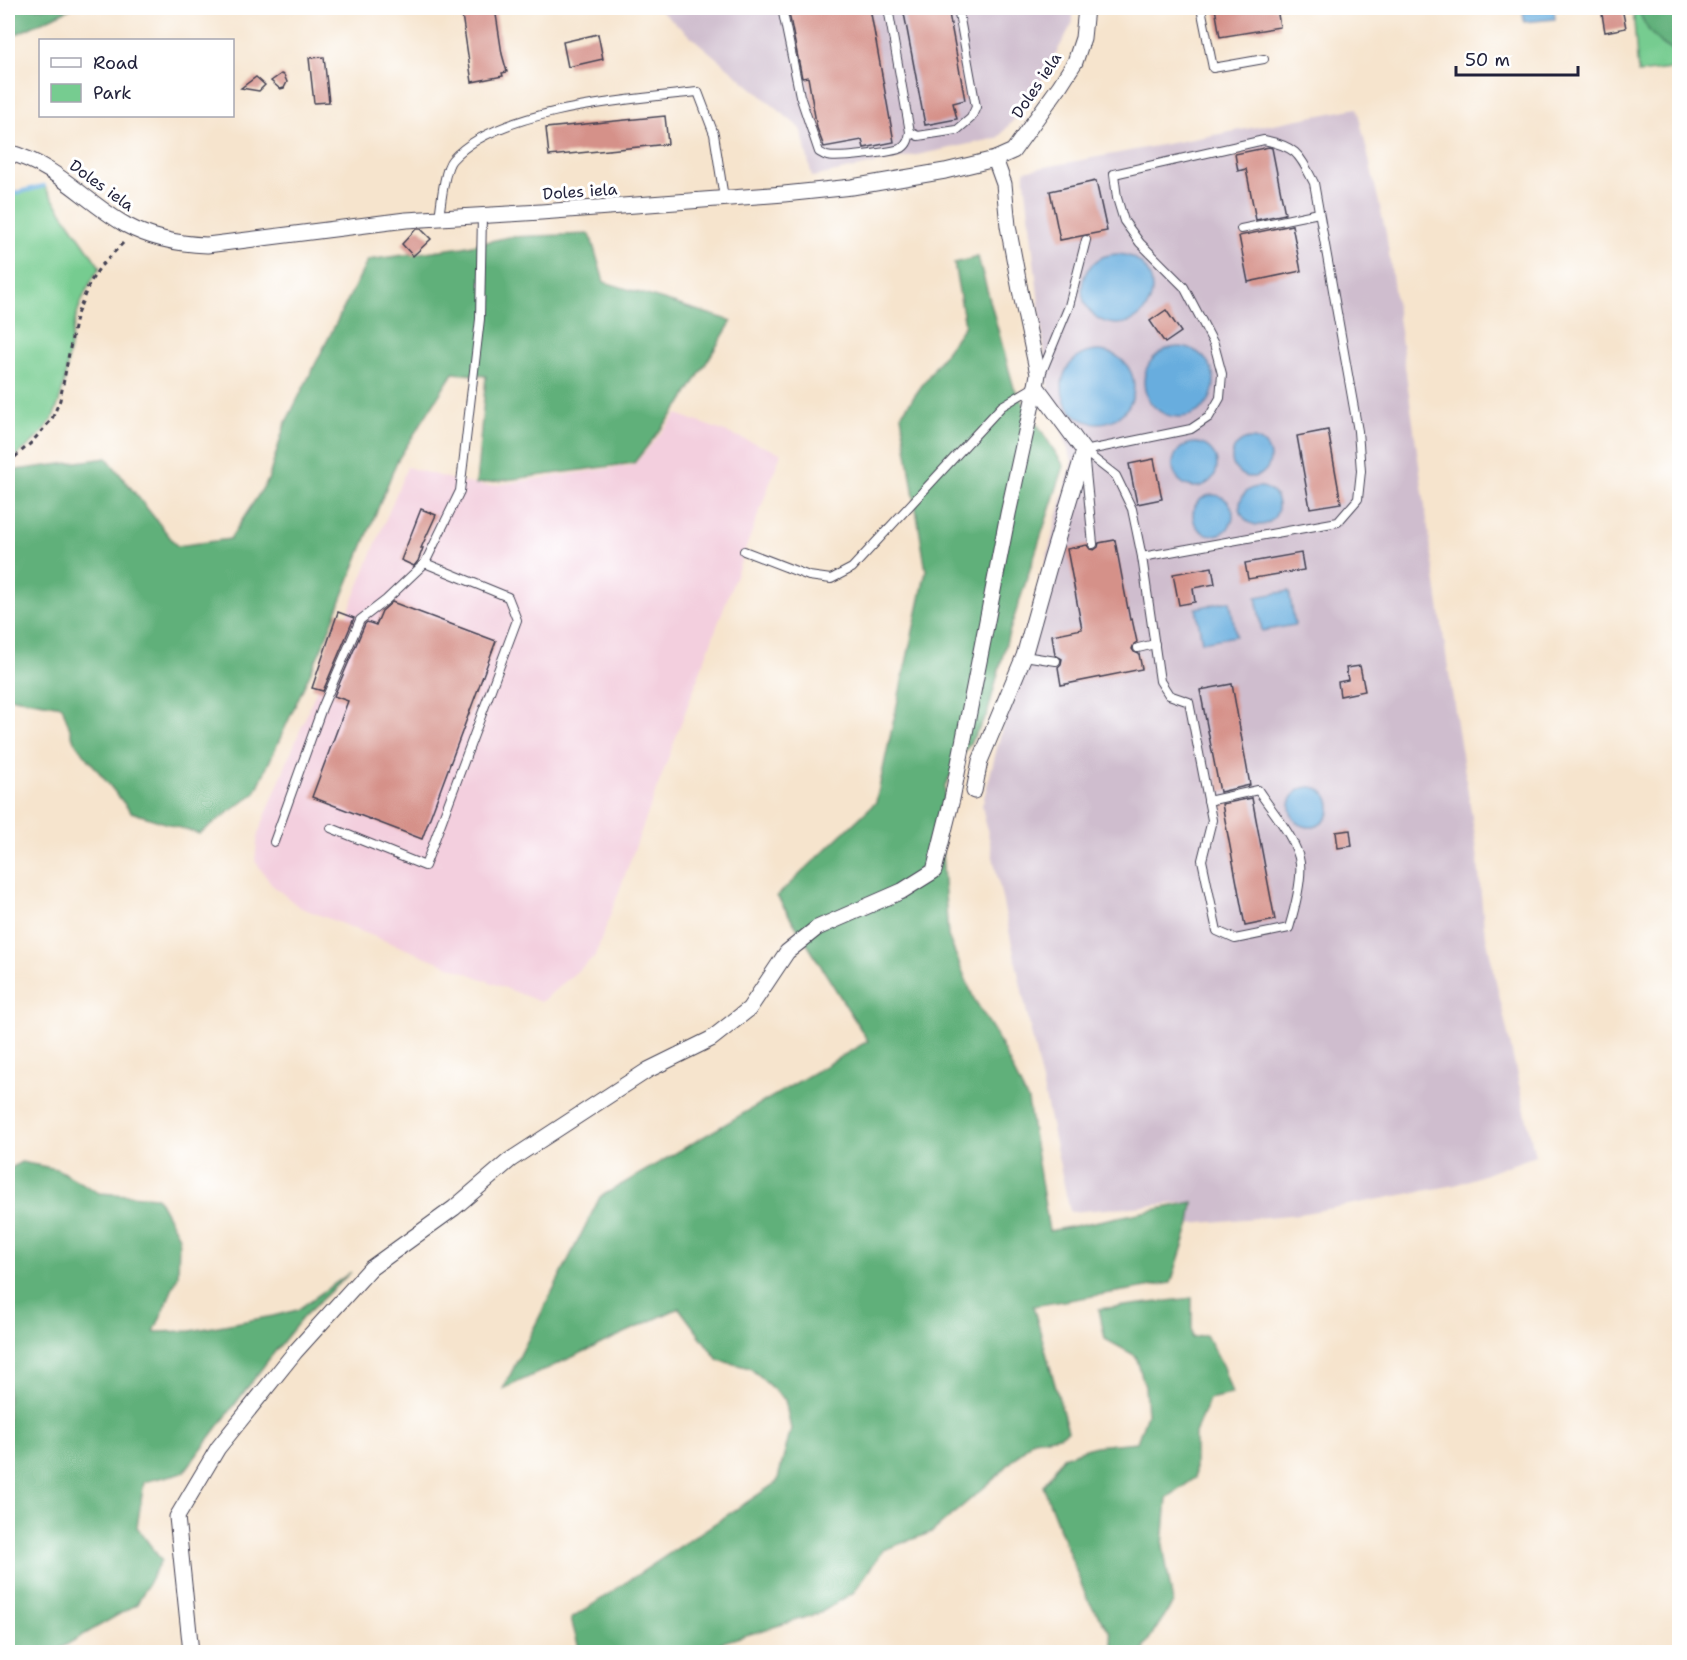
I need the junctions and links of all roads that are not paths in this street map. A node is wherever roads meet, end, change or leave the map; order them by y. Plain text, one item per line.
1 (782, 8) edge
2 (888, 8) edge
3 (958, 8) edge
4 (1086, 8) edge
5 (1201, 8) edge
6 (1264, 59) dead end
7 (910, 132) junction
8 (8, 152) edge
9 (994, 159) junction
10 (724, 198) junction
11 (1319, 213) junction
12 (482, 216) junction
13 (439, 218) junction
14 (1242, 229) dead end
15 (1086, 240) dead end
16 (1036, 386) junction
17 (1084, 451) junction
18 (1094, 544) dead end
19 (744, 551) dead end
20 (1142, 557) junction
21 (425, 563) junction
22 (1155, 644) junction
23 (1138, 648) dead end
24 (1024, 656) junction
25 (1056, 661) dead end
26 (974, 791) dead end
27 (1208, 801) junction
28 (331, 828) dead end
29 (274, 842) dead end
30 (191, 1653) edge

1 - 7 lane
2 - 7 lane
3 - 7 lane
4 - 9 street, Doles iela
5 - 6 lane
8 - 13 street, Doles iela
9 - 10 street, Doles iela
9 - 16 street
10 - 12 street, Doles iela
10 - 13 lane
11 - 14 lane
11 - 17 lane
11 - 20 lane
12 - 13 street, Doles iela
12 - 21 lane
15 - 16 lane
16 - 17 street
16 - 19 lane
16 - 30 street
17 - 18 lane
17 - 20 lane
17 - 24 street
20 - 22 lane
21 - 28 lane
21 - 29 lane
22 - 23 lane
22 - 27 lane
24 - 25 lane
24 - 26 street
27 - 27 lane

